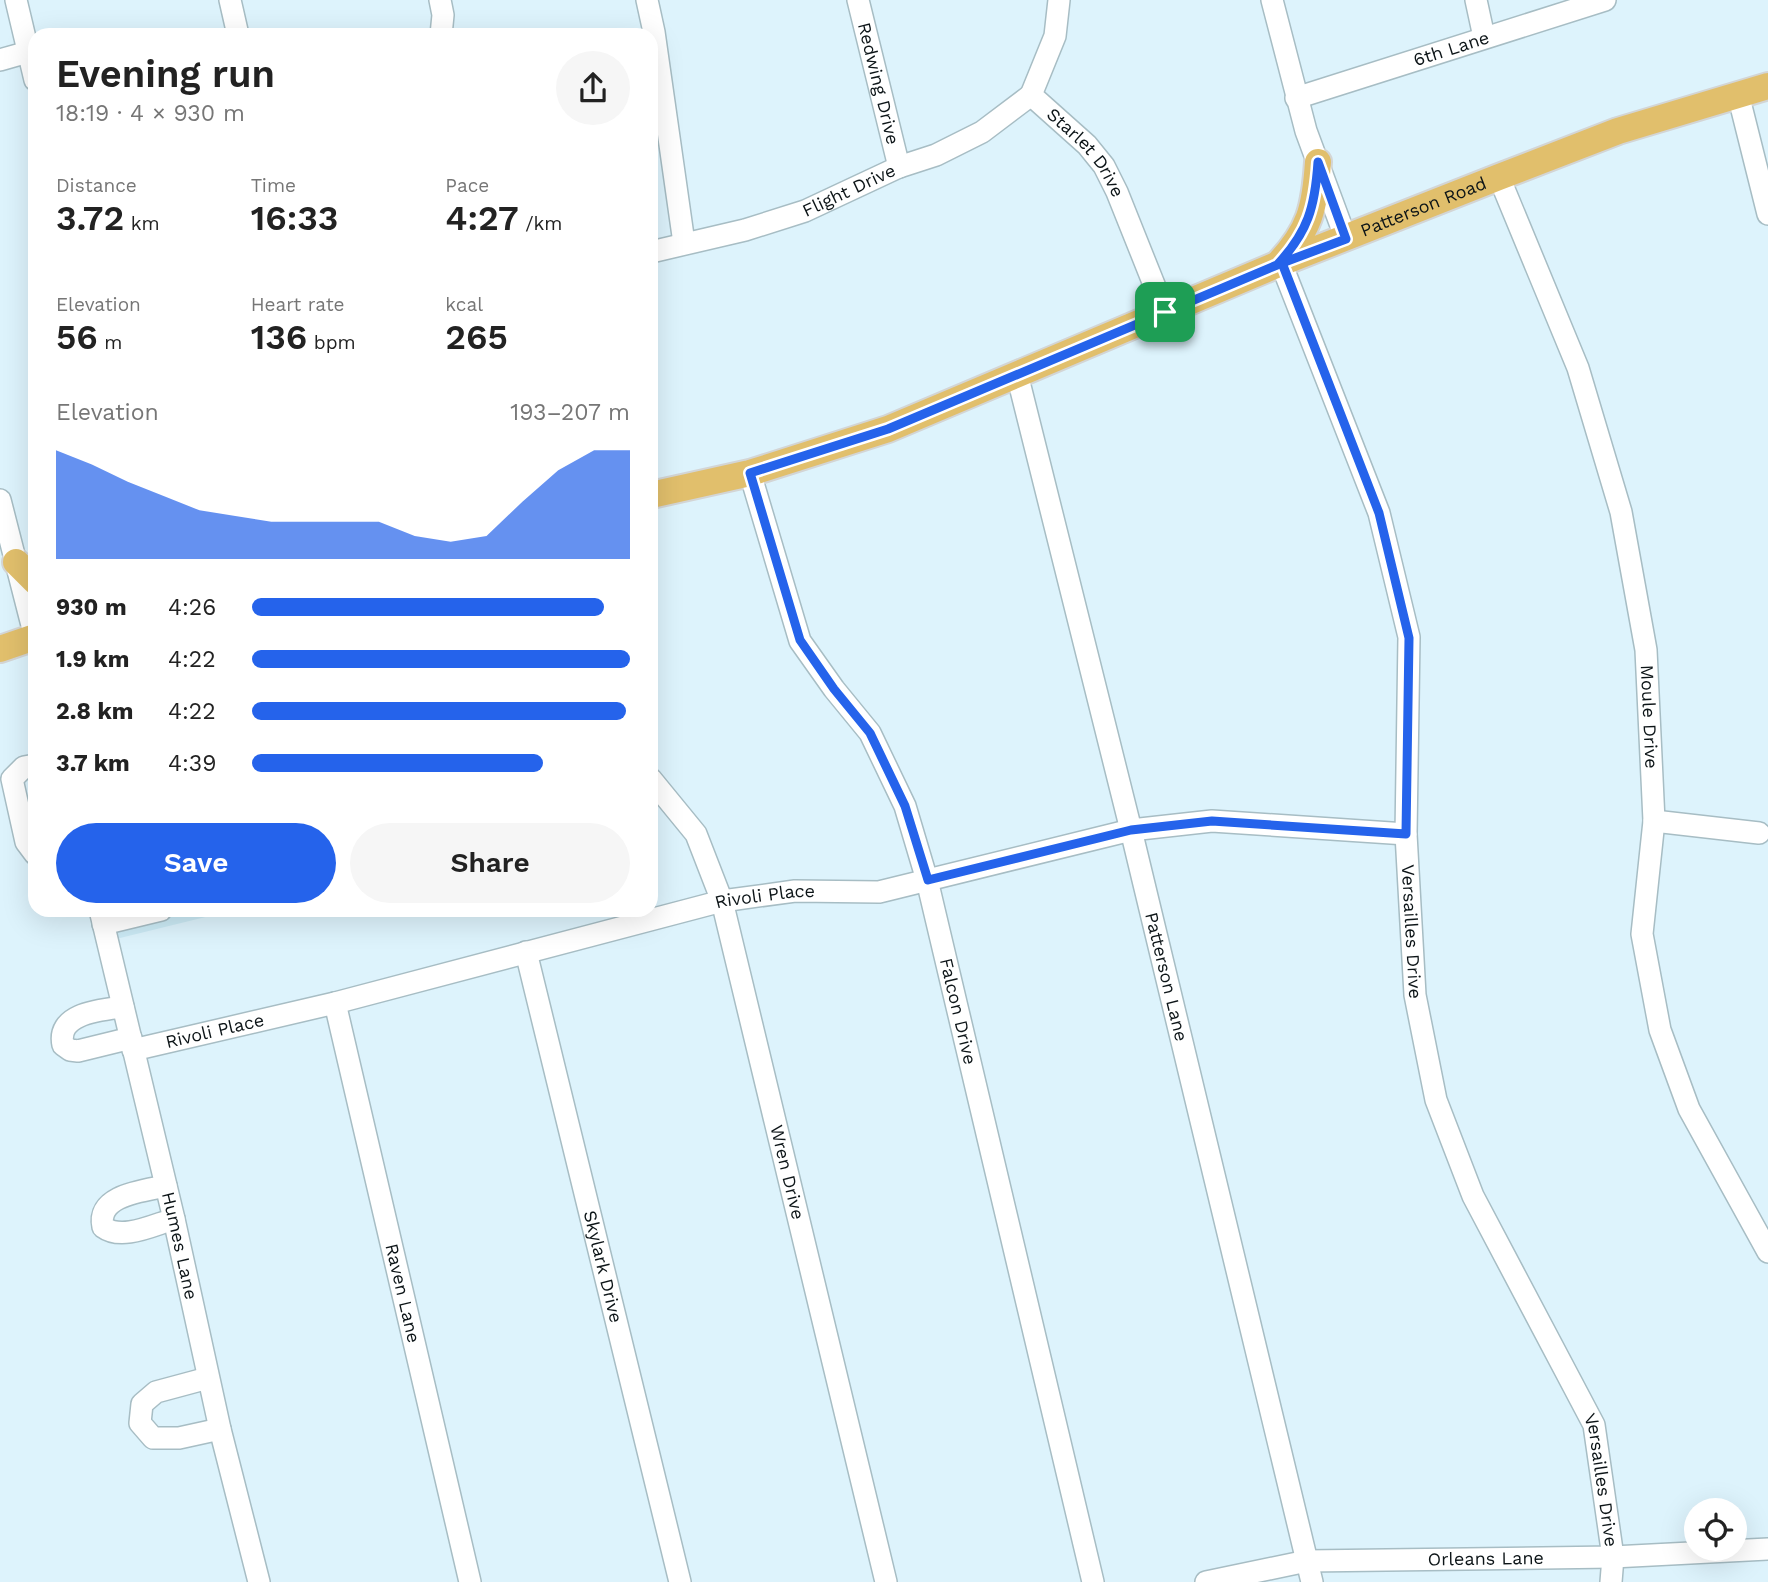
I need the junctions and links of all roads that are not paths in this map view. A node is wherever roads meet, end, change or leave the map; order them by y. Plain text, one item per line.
1 (16, 0) edge
2 (230, 0) edge
3 (440, 0) edge
4 (647, 0) edge
5 (858, 0) edge
6 (1059, 0) edge
7 (1272, 0) edge
8 (1476, 0) edge
9 (1605, 0) edge
10 (237, 28) edge
11 (442, 28) edge
12 (653, 28) edge
13 (1485, 37) junction
14 (28, 52) joint
15 (0, 60) edge
16 (658, 60) edge
17 (1768, 86) edge
18 (1738, 94) junction
19 (1031, 95) junction
20 (1296, 98) junction
21 (1318, 162) junction
22 (899, 167) junction
23 (1499, 177) junction
24 (1768, 214) edge
25 (1346, 239) junction
26 (684, 243) junction
27 (658, 250) edge
28 (1279, 264) junction
29 (1165, 312) junction
30 (1017, 374) junction
31 (750, 473) junction
32 (658, 493) edge
33 (0, 500) edge
34 (5, 561) edge
35 (28, 576) edge
36 (28, 619) edge
37 (28, 639) edge
38 (0, 649) edge
39 (28, 766) edge
40 (658, 788) edge
41 (1654, 821) junction
42 (1131, 830) junction
43 (1759, 833) dead end
44 (1406, 834) junction
45 (28, 845) edge
46 (928, 880) junction
47 (722, 901) junction
48 (102, 917) edge
49 (526, 952) junction
50 (335, 1003) junction
51 (123, 1007) junction
52 (132, 1044) junction
53 (166, 1186) junction
54 (174, 1219) junction
55 (1768, 1252) edge
56 (208, 1378) junction
57 (220, 1429) junction
58 (1768, 1549) edge
59 (1613, 1557) junction
60 (1310, 1572) edge
61 (259, 1582) edge
62 (470, 1582) edge
63 (680, 1582) edge
64 (886, 1582) edge
65 (1093, 1582) edge
66 (1206, 1582) edge
67 (1611, 1582) edge

1 - 14 street
2 - 10 street
3 - 11 street
4 - 12 street
5 - 22 street, Redwing Drive
6 - 19 street, Starlet Drive
7 - 20 street
8 - 13 street
9 - 13 street, 6th Lane
13 - 20 street, 6th Lane
14 - 15 street
16 - 26 street
17 - 18 main road, Patterson Road
18 - 23 main road, Patterson Road
18 - 24 street
19 - 22 street, Flight Drive
19 - 29 street, Starlet Drive
20 - 21 street
21 - 25 street
21 - 28 main road
22 - 26 street, Flight Drive
23 - 25 main road, Patterson Road
23 - 41 street, Moule Drive
25 - 28 main road, Patterson Road
26 - 27 street, Flight Drive
28 - 29 main road, Patterson Road
28 - 44 street, Versailles Drive
29 - 30 main road, Patterson Road
30 - 31 main road, Patterson Road
30 - 42 street, Patterson Lane
31 - 32 main road, Patterson Road
31 - 46 street, Falcon Drive
33 - 34 street
34 - 35 main road
34 - 36 street
37 - 38 main road
39 - 45 street
40 - 47 street, Wren Drive
41 - 43 street
41 - 55 street, Moule Drive
42 - 44 street, Rivoli Place
42 - 46 street, Rivoli Place
42 - 60 street, Patterson Lane
44 - 59 street, Versailles Drive
46 - 47 street, Rivoli Place
46 - 65 street, Falcon Drive
47 - 49 street, Rivoli Place
47 - 64 street, Wren Drive
48 - 51 street, Humes Lane
49 - 50 street, Rivoli Place
49 - 63 street, Skylark Drive
50 - 52 street, Rivoli Place
50 - 62 street, Raven Lane
51 - 52 street, Humes Lane
51 - 52 street, Rivoli Place
52 - 53 street, Humes Lane
53 - 54 street, Humes Lane
53 - 54 street
54 - 56 street, Humes Lane
56 - 57 street, Humes Lane
56 - 57 street
57 - 61 street, Humes Lane
58 - 59 street, Orleans Lane
59 - 60 street, Orleans Lane
59 - 67 street, Versailles Drive
60 - 66 street, Orleans Lane

